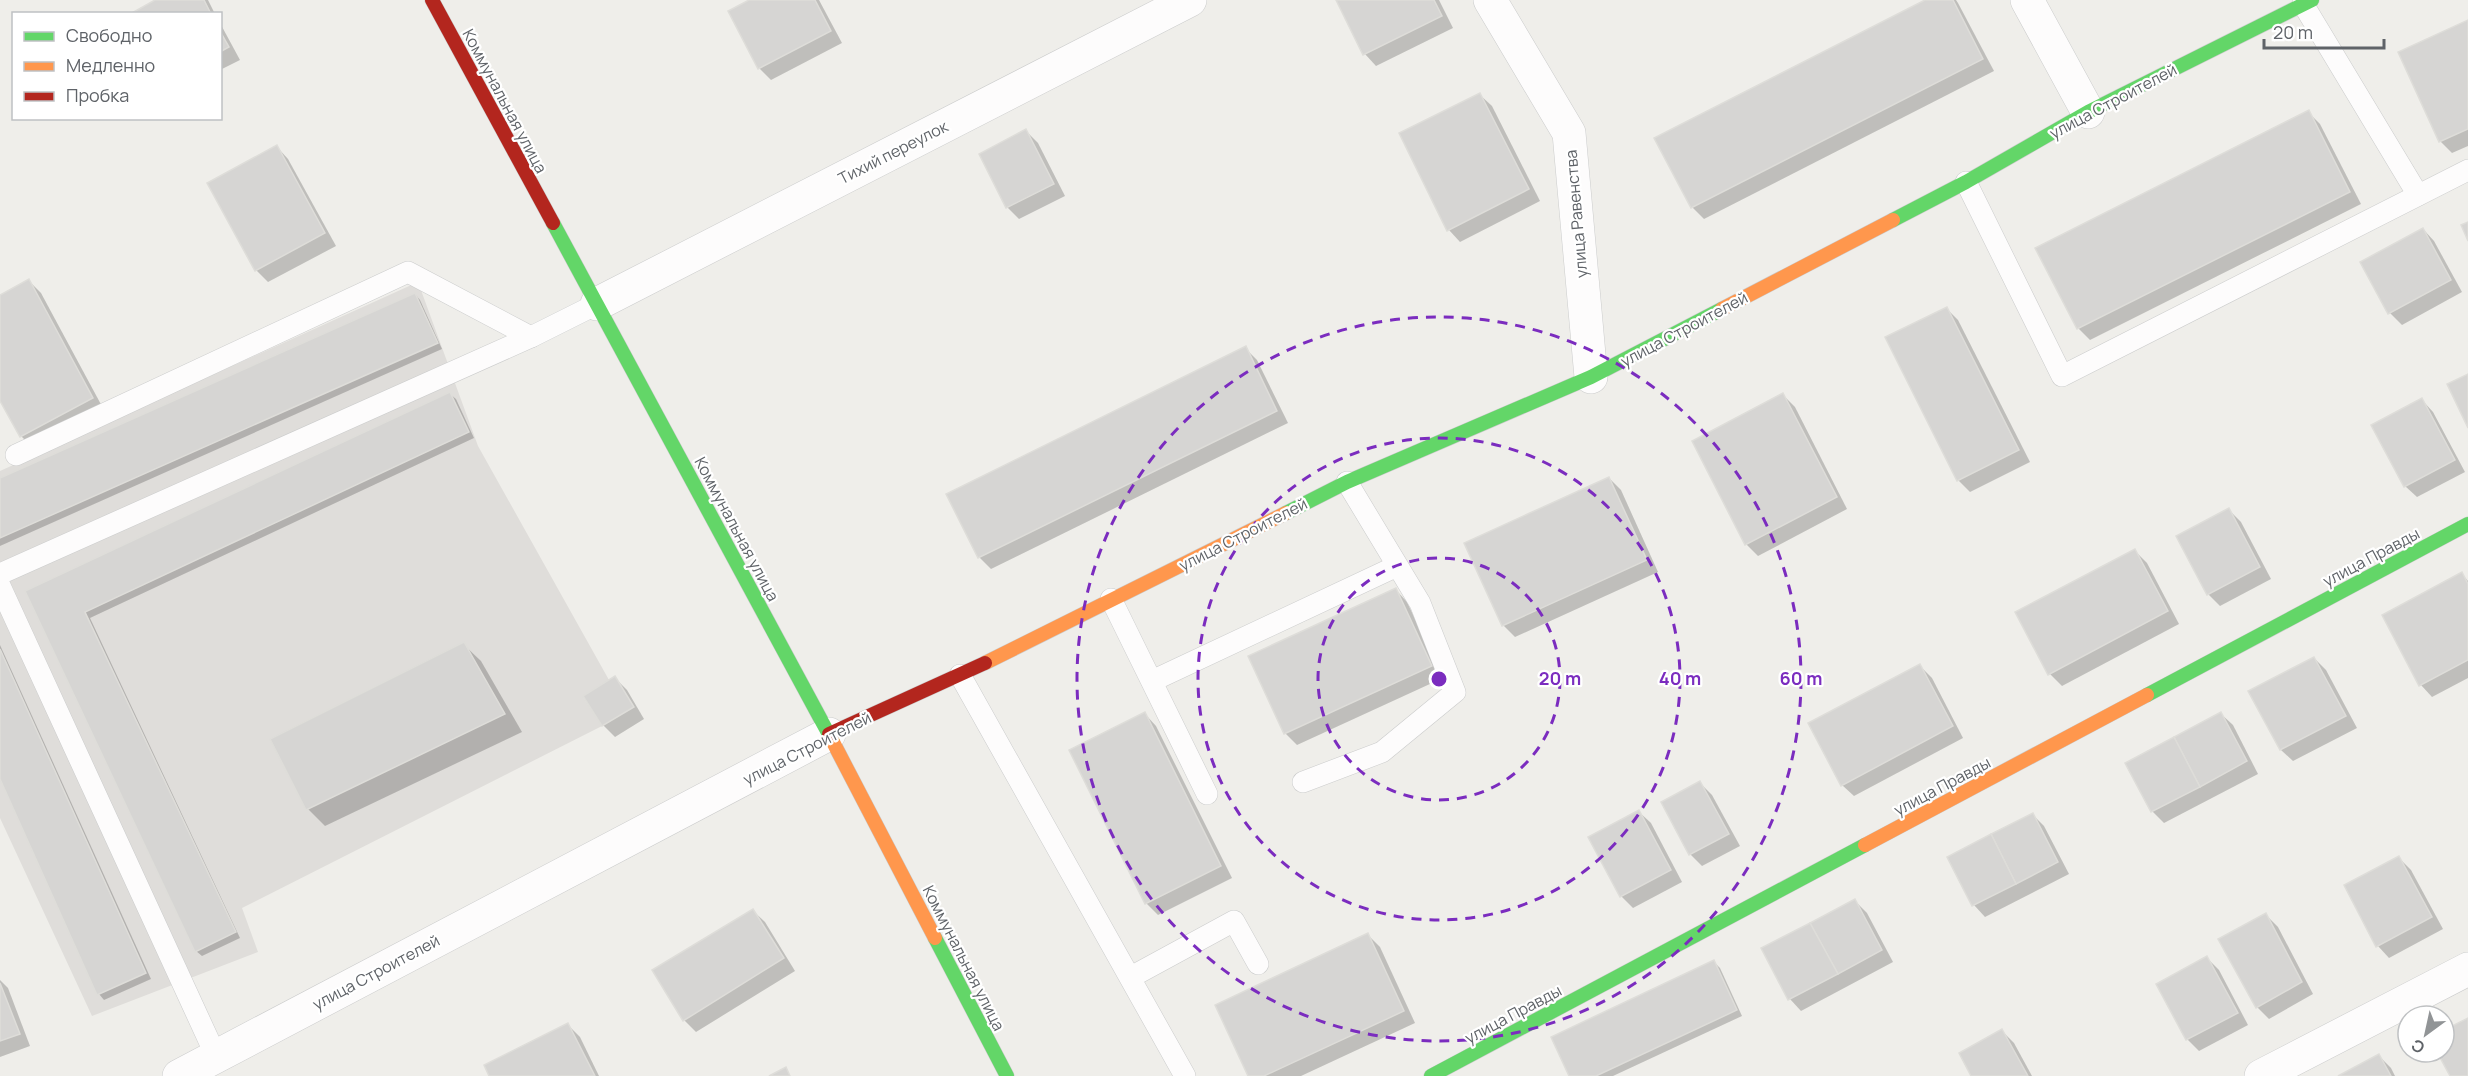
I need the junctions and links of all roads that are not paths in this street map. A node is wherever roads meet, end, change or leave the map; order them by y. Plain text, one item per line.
1 (432, 0) edge
2 (1190, 0) edge
3 (1490, 0) edge
4 (2027, 0) edge
5 (2307, 2) edge
6 (2088, 112) junction
7 (2468, 170) edge
8 (1966, 182) junction
9 (2418, 195) junction
10 (597, 304) junction
11 (531, 337) junction
12 (1591, 377) junction
13 (16, 455) dead end
14 (1347, 482) junction
15 (2468, 525) edge
16 (1397, 566) junction
17 (0, 574) edge
18 (0, 586) edge
19 (1111, 599) junction
20 (960, 675) junction
21 (1152, 681) junction
22 (830, 734) junction
23 (1303, 782) dead end
24 (1207, 794) dead end
25 (1258, 964) dead end
26 (2468, 969) edge
27 (1131, 977) junction
28 (216, 1056) junction
29 (179, 1076) edge
30 (1007, 1076) edge
31 (1185, 1076) edge
32 (1431, 1076) edge
33 (2261, 1076) edge

1 - 10 street, Коммунальная улица
2 - 10 street, Тихий переулок
3 - 12 street, улица Равенства
4 - 6 street
5 - 6 street, улица Строителей
5 - 9 lane
6 - 8 street, улица Строителей
7 - 9 lane
8 - 9 lane
8 - 12 street, улица Строителей
10 - 11 lane
10 - 22 street, Коммунальная улица
11 - 13 lane
11 - 17 lane
12 - 14 street, улица Строителей
14 - 16 lane
14 - 19 street, улица Строителей
15 - 32 street, улица Правды
16 - 21 lane
16 - 23 lane
18 - 28 lane
19 - 20 street, улица Строителей
19 - 21 lane
20 - 22 street, улица Строителей
20 - 27 lane
21 - 24 lane
22 - 28 street, улица Строителей
22 - 30 street, Коммунальная улица
25 - 27 lane
26 - 33 street
27 - 31 lane
28 - 29 street, улица Строителей

